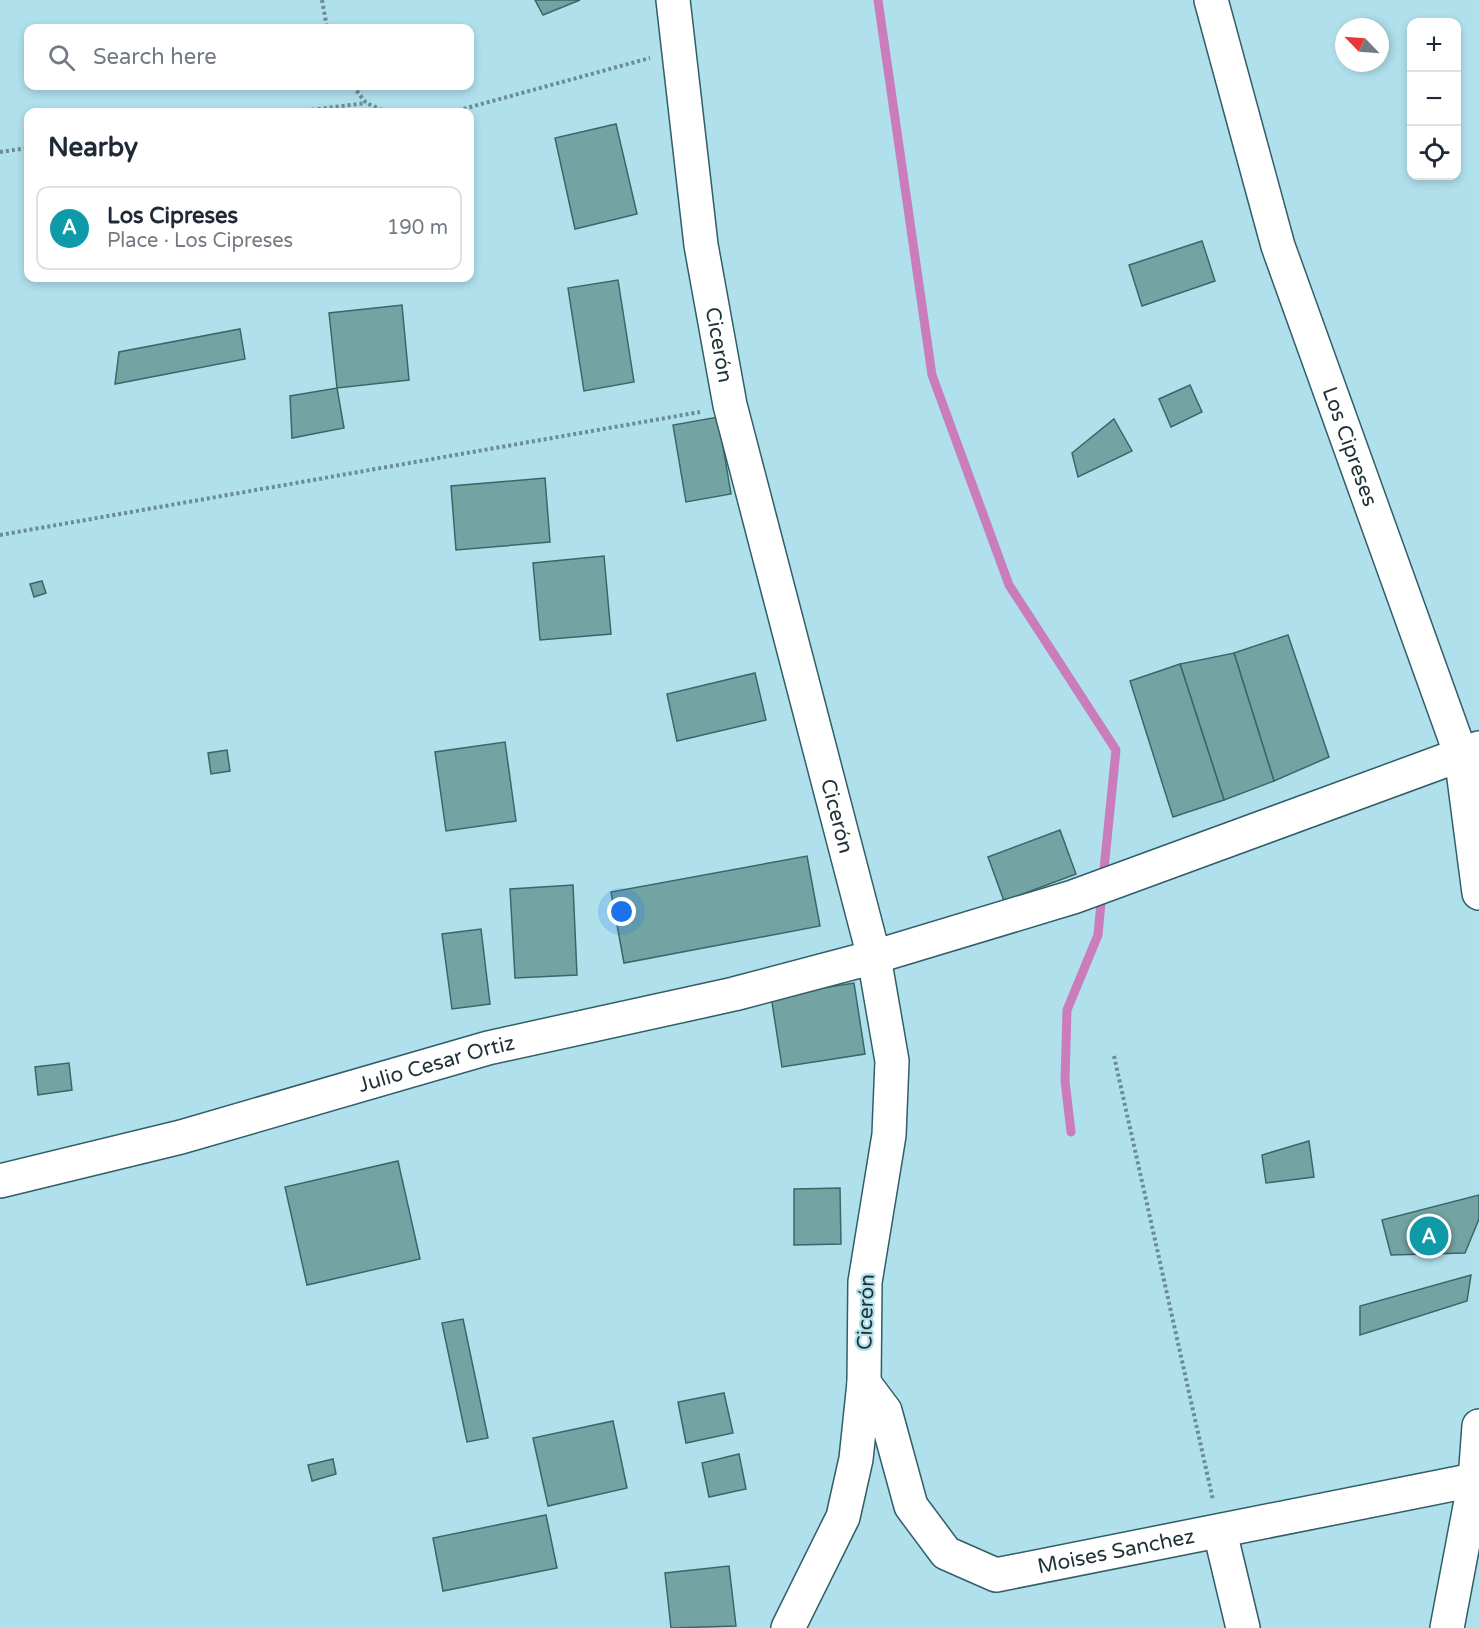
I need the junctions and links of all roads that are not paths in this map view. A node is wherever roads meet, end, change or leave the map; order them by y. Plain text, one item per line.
1 (673, 0) edge
2 (1211, 0) edge
3 (1470, 751) edge
4 (1479, 893) edge
5 (874, 957) junction
6 (0, 1181) edge
7 (864, 1383) junction
8 (1479, 1426) edge
9 (1477, 1480) edge
10 (1220, 1533) junction
11 (788, 1628) edge
12 (1243, 1628) edge
13 (1447, 1628) edge

1 - 5 street, Cicerón
2 - 3 street, Los Cipreses
3 - 4 street, Los Cipreses
3 - 5 street, Julio Cesar Ortiz
5 - 6 street, Julio Cesar Ortiz
5 - 7 street, Cicerón
7 - 10 street, Moises Sanchez
7 - 11 street, Cicerón
8 - 9 street
9 - 10 street, Moises Sanchez
9 - 13 street
10 - 12 street

